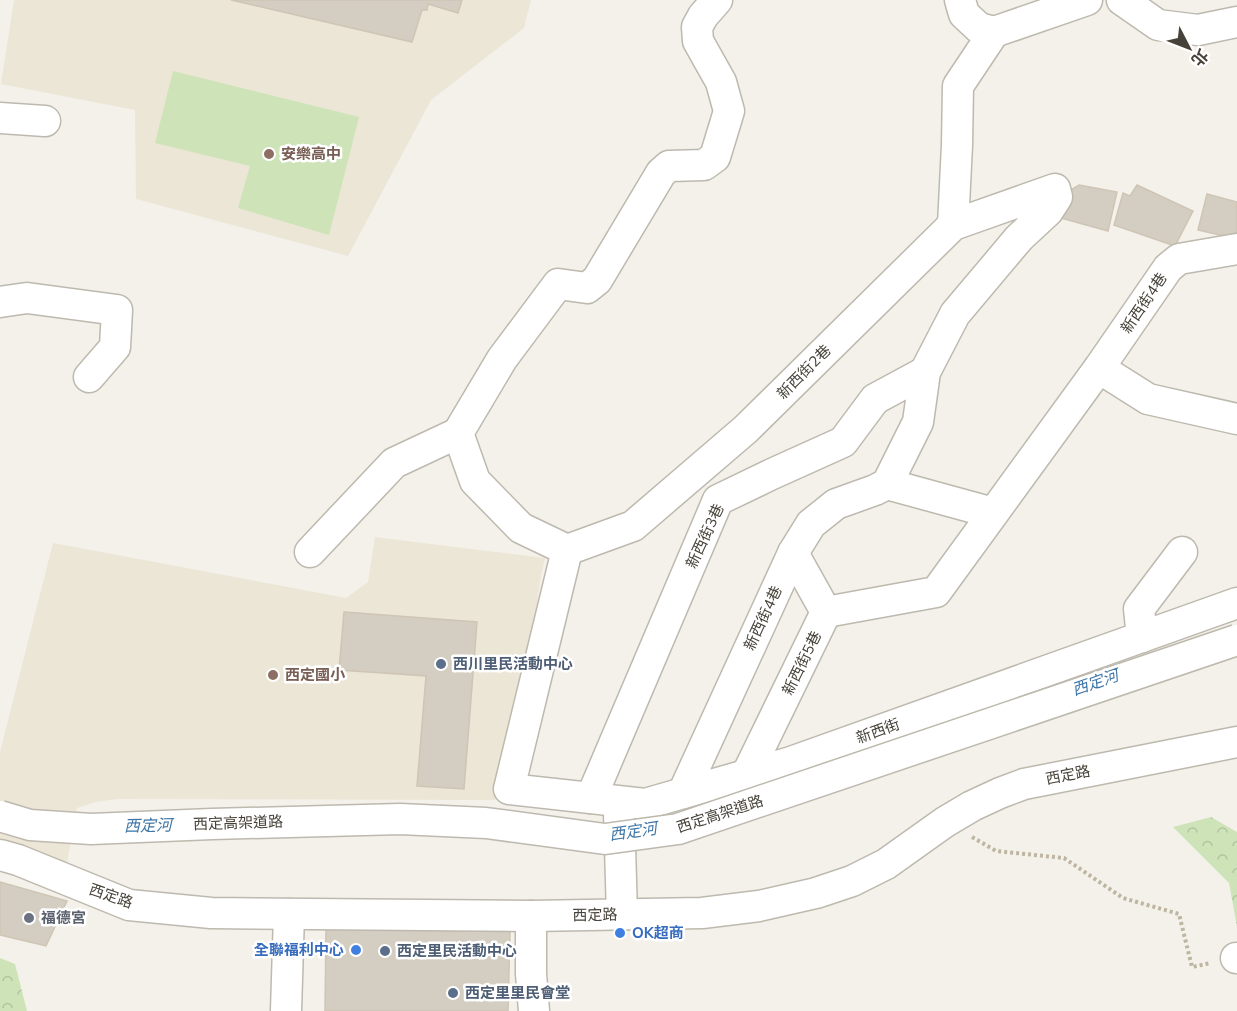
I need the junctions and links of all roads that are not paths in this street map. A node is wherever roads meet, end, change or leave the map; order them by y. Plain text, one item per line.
1 (717, 0) edge
2 (960, 0) edge
3 (1086, 0) edge
4 (1122, 0) edge
5 (1237, 22) edge
6 (994, 32) junction
7 (0, 118) edge
8 (45, 121) dead end
9 (953, 225) junction
10 (1237, 249) edge
11 (0, 302) edge
12 (1099, 368) junction
13 (925, 372) junction
14 (89, 377) dead end
15 (1237, 419) edge
16 (458, 433) junction
17 (887, 484) junction
18 (993, 513) junction
19 (567, 550) junction
20 (310, 552) dead end
21 (1182, 552) dead end
22 (793, 553) junction
23 (1237, 603) edge
24 (826, 612) junction
25 (1142, 637) junction
26 (1237, 640) edge
27 (1237, 742) edge
28 (747, 774) junction
29 (683, 793) junction
30 (605, 800) junction
31 (0, 816) edge
32 (0, 855) edge
33 (289, 914) junction
34 (622, 915) junction
35 (531, 916) junction
36 (286, 1011) edge
37 (534, 1011) edge

1 - 16 street
2 - 6 street
3 - 6 street
4 - 5 street
6 - 9 street
7 - 8 street
9 - 13 street, 新西街2巷
9 - 19 street, 新西街2巷
10 - 12 street, 新西街4巷
11 - 14 street
12 - 15 street
12 - 18 street, 新西街4巷
13 - 17 street
13 - 30 street, 新西街3巷
16 - 19 street
16 - 20 street
17 - 18 street
17 - 22 street, 新西街4巷
18 - 24 street, 新西街4巷
19 - 30 street, 新西街
21 - 25 street
22 - 24 street, 新西街5巷
22 - 29 street, 新西街4巷
23 - 25 street, 新西街
24 - 28 street, 新西街5巷
25 - 28 street, 新西街
26 - 31 street, 西定高架道路, bridge
27 - 34 street, 西定路
28 - 29 street, 新西街
29 - 30 street, 新西街
30 - 34 street
32 - 33 street, 西定路
33 - 35 street, 西定路
33 - 36 street
34 - 35 street, 西定路
35 - 37 street

